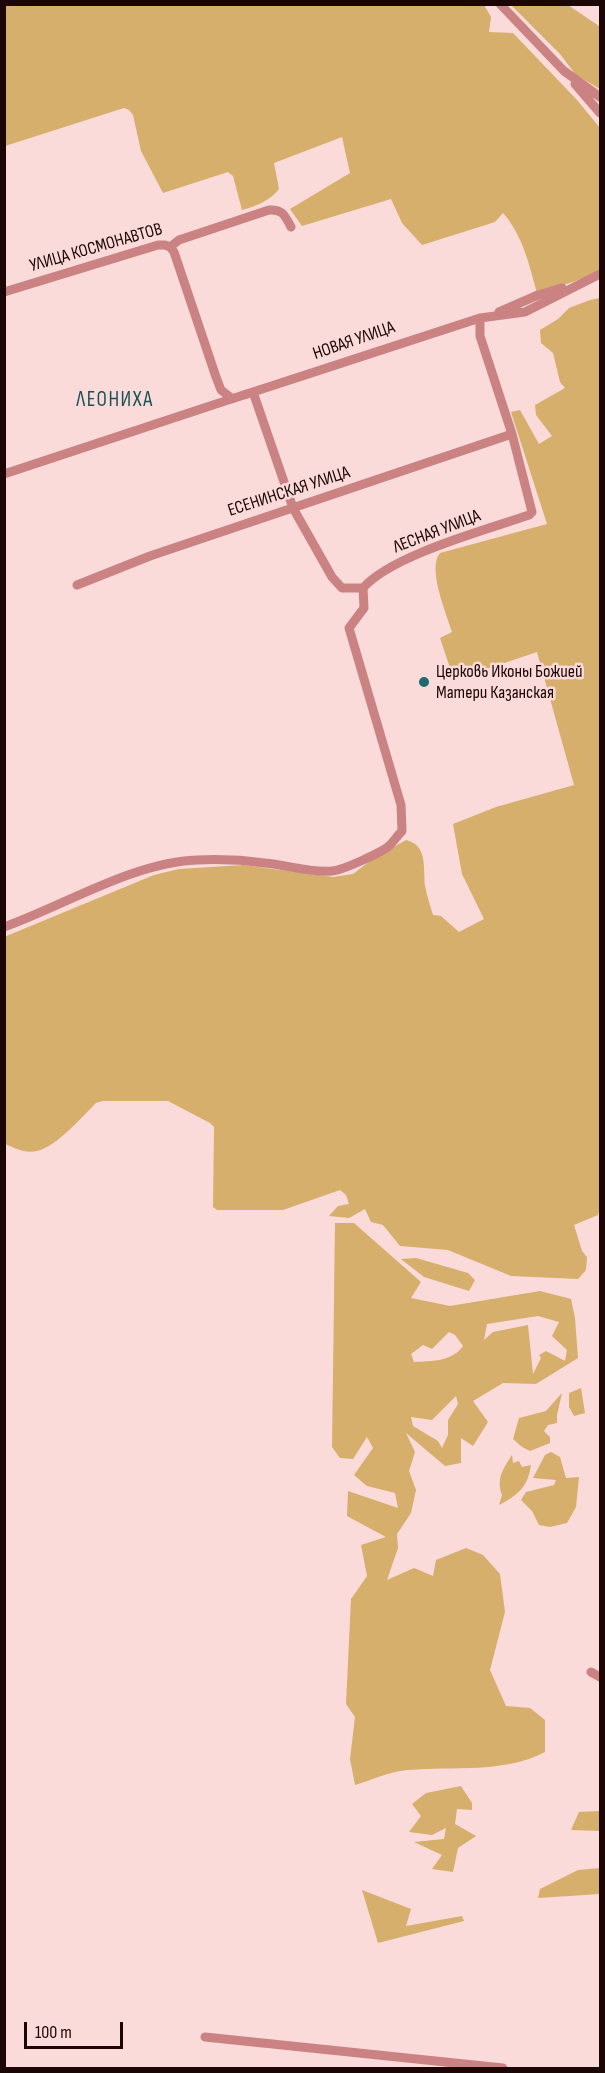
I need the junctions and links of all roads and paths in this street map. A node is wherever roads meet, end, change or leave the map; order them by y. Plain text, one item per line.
1 (500, 4) edge
2 (564, 71) junction
3 (600, 97) edge
4 (600, 113) edge
5 (291, 227) dead end
6 (170, 247) junction
7 (600, 274) edge
8 (4, 292) edge
9 (484, 317) junction
10 (253, 392) junction
11 (230, 397) junction
12 (512, 434) junction
13 (4, 474) edge
14 (293, 508) junction
15 (77, 585) dead end
16 (363, 588) junction
17 (4, 927) edge
18 (591, 1672) dead end
19 (600, 1677) edge
20 (205, 2037) dead end
21 (503, 2068) edge

1 - 2 street
2 - 3 street
2 - 4 street
5 - 6 street, УЛИЦА КОСМОНАВТОВ
6 - 8 street, УЛИЦА КОСМОНАВТОВ
6 - 11 street
7 - 9 street, НОВАЯ УЛИЦА
9 - 10 street, НОВАЯ УЛИЦА
9 - 12 street
10 - 11 street, НОВАЯ УЛИЦА
10 - 14 street
11 - 13 street, НОВАЯ УЛИЦА
12 - 14 street, ЕСЕНИНСКАЯ УЛИЦА
12 - 16 street, ЛЕСНАЯ УЛИЦА
14 - 15 street, ЕСЕНИНСКАЯ УЛИЦА
14 - 16 street
16 - 17 street
18 - 19 street
20 - 21 street

